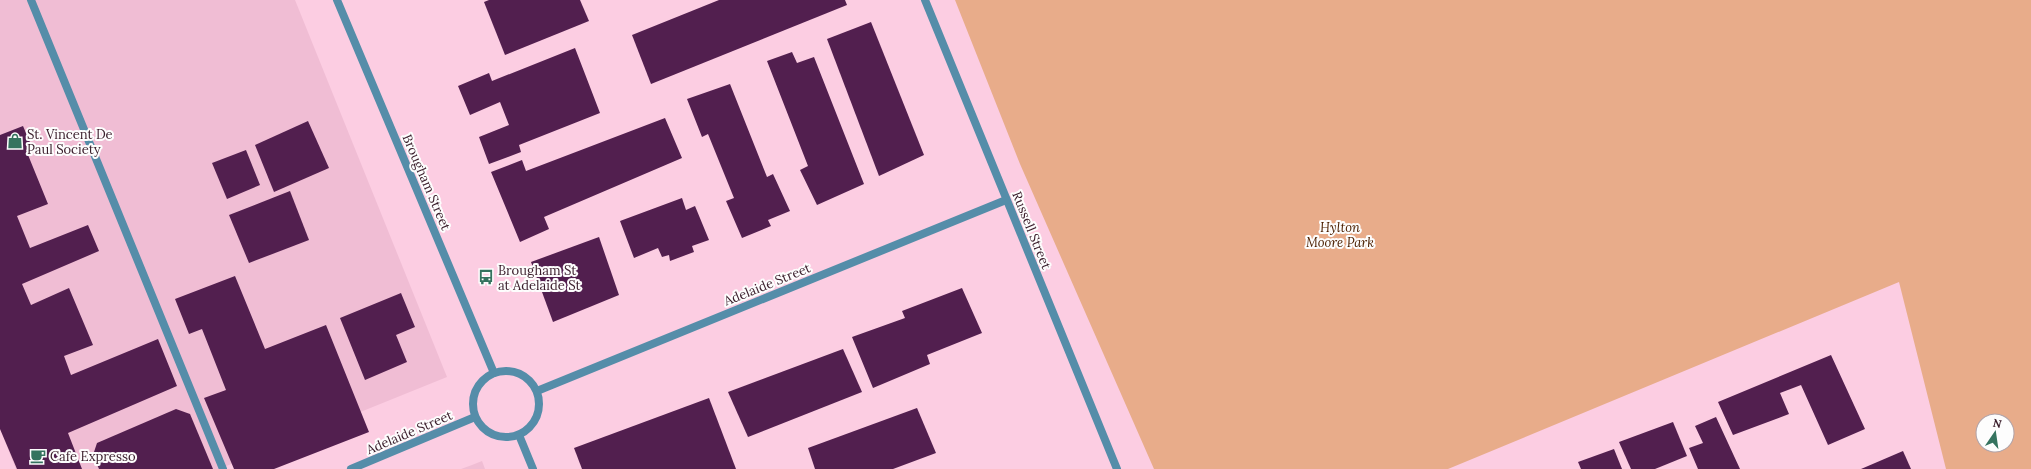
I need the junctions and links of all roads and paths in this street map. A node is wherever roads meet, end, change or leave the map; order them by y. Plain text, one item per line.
1 (31, 0) edge
2 (337, 0) edge
3 (925, 0) edge
4 (1006, 200) junction
5 (494, 373) junction
6 (537, 390) junction
7 (475, 417) junction
8 (519, 435) junction
9 (223, 469) edge
10 (351, 469) edge
11 (533, 469) edge
12 (1117, 469) edge

1 - 9 street
2 - 5 street, Brougham Street
3 - 4 street, Russell Street
4 - 6 street, Adelaide Street
4 - 12 street, Russell Street
5 - 6 street
5 - 7 street
6 - 8 street
7 - 8 street
7 - 10 street, Adelaide Street
8 - 11 street

